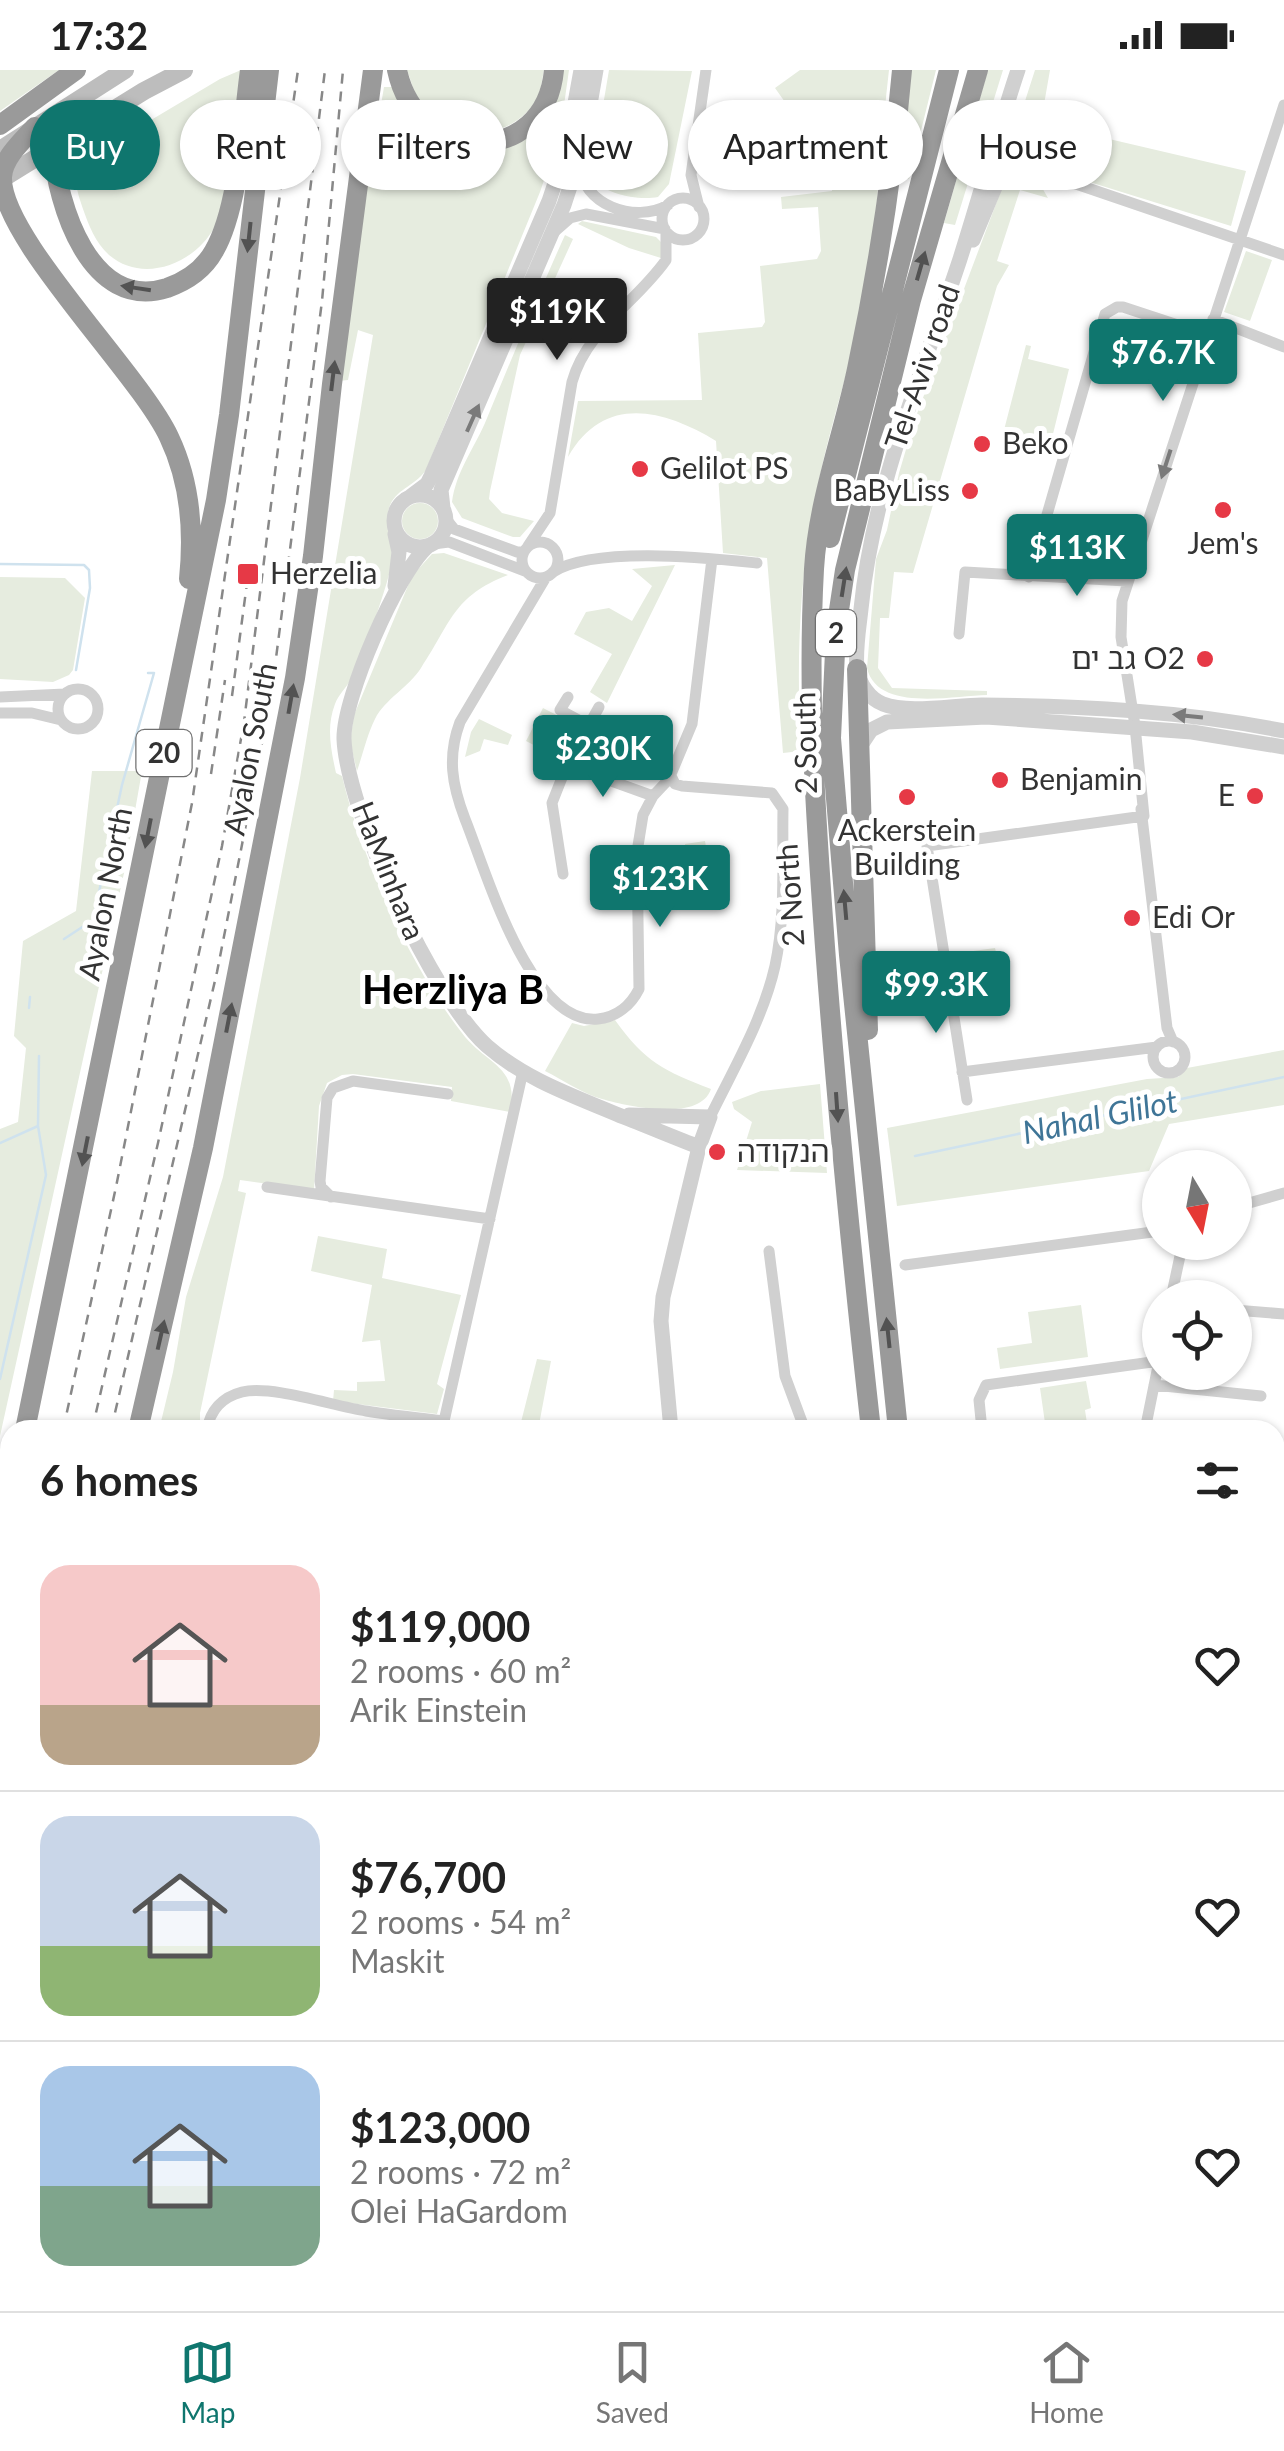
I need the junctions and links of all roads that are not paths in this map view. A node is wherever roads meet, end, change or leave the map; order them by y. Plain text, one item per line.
1 (76, 70) edge
2 (125, 70) edge
3 (184, 70) edge
4 (250, 70) edge
5 (269, 70) edge
6 (373, 70) edge
7 (397, 70) edge
8 (554, 70) edge
9 (581, 70) edge
10 (596, 70) edge
11 (706, 70) edge
12 (902, 70) edge
13 (950, 70) edge
14 (978, 70) edge
15 (1018, 70) edge
16 (78, 100) edge
17 (130, 100) edge
18 (591, 100) edge
19 (701, 100) edge
20 (1284, 105) edge
21 (0, 126) edge
22 (30, 130) edge
23 (30, 133) edge
24 (0, 150) edge
25 (30, 162) edge
26 (688, 179) edge
27 (1, 180) edge
28 (59, 190) edge
29 (567, 190) edge
30 (591, 190) edge
31 (694, 190) edge
32 (994, 190) edge
33 (1092, 190) edge
34 (670, 203) junction
35 (699, 207) junction
36 (0, 224) edge
37 (665, 231) junction
38 (550, 236) junction
39 (1242, 239) junction
40 (32, 249) junction
41 (1284, 255) edge
42 (960, 260) junction
43 (1213, 319) junction
44 (1208, 336) junction
45 (1284, 347) edge
46 (411, 496) junction
47 (444, 514) junction
48 (394, 530) junction
49 (431, 545) junction
50 (526, 549) junction
51 (556, 551) junction
52 (712, 559) junction
53 (594, 561) junction
54 (756, 564) dead end
55 (528, 573) junction
56 (549, 574) junction
57 (1029, 577) junction
58 (1126, 580) junction
59 (393, 594) junction
60 (528, 607) junction
61 (813, 614) junction
62 (958, 634) dead end
63 (857, 669) junction
64 (177, 688) junction
65 (65, 694) junction
66 (0, 697) edge
67 (568, 697) dead end
68 (598, 707) dead end
69 (0, 713) edge
70 (61, 720) junction
71 (1132, 721) junction
72 (588, 725) junction
73 (1284, 730) edge
74 (1284, 747) edge
75 (859, 748) junction
76 (567, 765) junction
77 (671, 776) junction
78 (653, 796) junction
79 (1144, 816) junction
80 (562, 874) dead end
81 (1172, 1042) junction
82 (1157, 1046) junction
83 (522, 1070) junction
84 (962, 1072) junction
85 (448, 1094) dead end
86 (967, 1100) dead end
87 (619, 1114) junction
88 (710, 1117) junction
89 (699, 1146) junction
90 (267, 1187) dead end
91 (1284, 1192) edge
92 (331, 1197) junction
93 (1252, 1202) edge
94 (875, 1212) junction
95 (490, 1219) junction
96 (1142, 1233) edge
97 (769, 1250) dead end
98 (905, 1265) dead end
99 (1252, 1311) edge
100 (1284, 1314) edge
101 (1142, 1361) edge
102 (1153, 1390) edge
103 (1202, 1390) edge
104 (1260, 1396) dead end
105 (27, 1420) edge
106 (140, 1420) edge
107 (210, 1420) edge
108 (414, 1420) edge
109 (444, 1420) edge
110 (670, 1420) edge
111 (801, 1420) edge
112 (870, 1420) edge
113 (897, 1420) edge
114 (981, 1420) edge
115 (1147, 1420) edge

1 - 21 highway
2 - 16 main road
3 - 17 main road
4 -> 28 highway
5 -> 64 highway, Ayalon North / 20
106 -> 6 highway, Ayalon South
7 - 8 highway
9 - 46 street
10 - 18 street
11 - 19 street
12 - 61 highway
13 - 61 highway, 2 North / 2
94 -> 14 highway, 2 South / 2
15 - 42 street, Tel-Aviv road
20 - 39 street
22 - 24 main road
23 - 27 highway
25 - 27 main road
26 - 34 street
27 - 40 highway
29 - 38 street
30 - 34 street
31 - 35 street
32 - 42 street
33 - 39 street
34 - 35 street
34 - 37 street
35 - 37 street
36 - 40 highway
37 - 38 street
37 - 50 street
47 -> 38 street
39 - 41 street
39 - 43 street
40 - 64 highway
42 - 63 street, Tel-Aviv road
43 - 44 street
43 - 45 street
44 - 57 street
44 -> 58 street
46 - 47 street
46 - 48 street
47 - 49 street
47 - 50 street
48 - 49 street
48 - 59 street, HaMinhara
49 - 55 street
49 - 59 street, HaMinhara
50 - 51 street
50 - 55 street
51 - 53 street
51 - 56 street
52 - 53 street
52 - 54 street
52 - 77 street
53 - 56 street
55 - 56 street
55 - 60 street
56 - 60 street
57 - 58 street
57 - 62 street
58 - 71 street
59 - 83 street, HaMinhara
60 - 78 street
61 -> 112 highway, 2 North / 2
63 - 71 street
63 - 75 highway
64 -> 105 highway, Ayalon North / 20
65 - 66 street
65 - 70 street
65 - 70 street
67 - 72 street
68 - 72 street
69 - 70 street
73 -> 71 street
71 - 74 street
71 - 75 street
71 - 79 street
72 - 76 street
75 - 94 highway
76 - 78 street
76 - 80 street
77 - 78 street
77 - 88 street
79 - 81 street
79 - 84 street
81 - 82 street
81 - 82 street
82 - 84 street
83 - 87 street, HaMinhara
83 - 95 street
84 - 86 street
85 - 92 street
87 - 88 street, HaMinhara
87 - 89 street, HaMinhara
88 - 89 street
89 - 110 street
90 - 92 street
91 - 93 street
92 - 95 street
113 -> 94 highway, 2 South / 2
95 - 109 street
96 - 98 street
97 - 111 street
99 - 100 street
101 - 114 street
102 - 115 street
103 - 104 street
107 - 108 street

